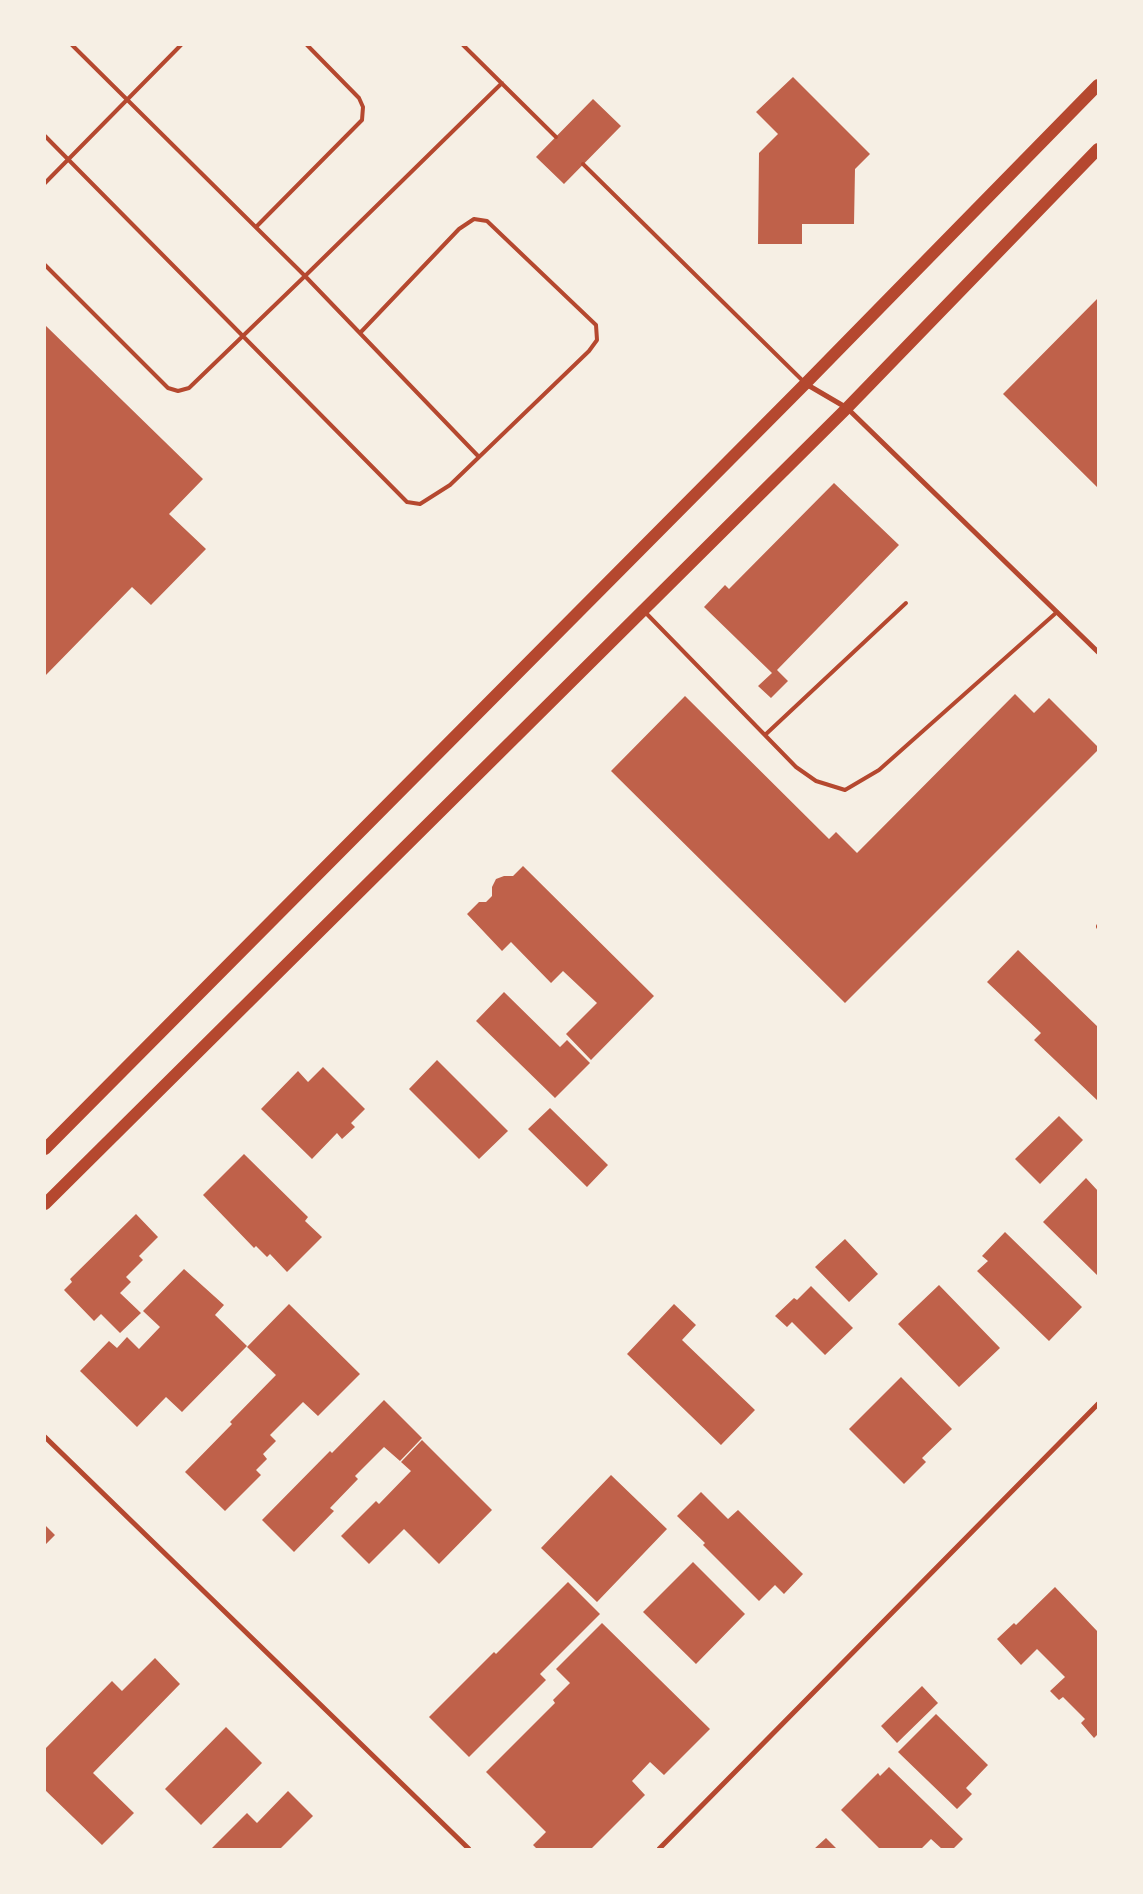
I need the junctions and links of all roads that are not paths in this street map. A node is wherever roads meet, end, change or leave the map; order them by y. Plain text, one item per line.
1 (72, 45) edge
2 (181, 45) edge
3 (307, 45) edge
4 (463, 45) edge
5 (502, 83) junction
6 (1098, 85) edge
7 (127, 100) junction
8 (45, 136) edge
9 (556, 137) dead end
10 (1098, 149) edge
11 (68, 160) junction
12 (583, 164) dead end
13 (45, 183) edge
14 (256, 227) junction
15 (45, 264) edge
16 (305, 276) junction
17 (360, 333) junction
18 (244, 336) junction
19 (806, 384) junction
20 (847, 408) junction
21 (480, 457) junction
22 (906, 603) dead end
23 (643, 610) junction
24 (1057, 612) junction
25 (1098, 652) edge
26 (765, 735) junction
27 (45, 1149) edge
28 (45, 1204) edge
29 (1098, 1404) edge
30 (45, 1437) edge
31 (469, 1849) edge
32 (659, 1849) edge

1 - 7 lane
2 - 7 lane
3 - 14 lane
4 - 5 lane
5 - 9 lane
5 - 16 lane
6 - 19 main road
7 - 11 lane
7 - 14 lane
8 - 11 lane
10 - 20 main road
11 - 13 lane
11 - 18 lane
12 - 19 lane
14 - 16 lane
15 - 18 lane
16 - 17 lane
16 - 18 lane
17 - 21 lane
17 - 21 lane
18 - 21 lane
19 - 20 street
19 - 27 main road
20 - 23 main road
20 - 24 street
22 - 26 lane
23 - 26 lane
23 - 28 main road
24 - 25 street
24 - 26 lane
29 - 32 street
30 - 31 street

